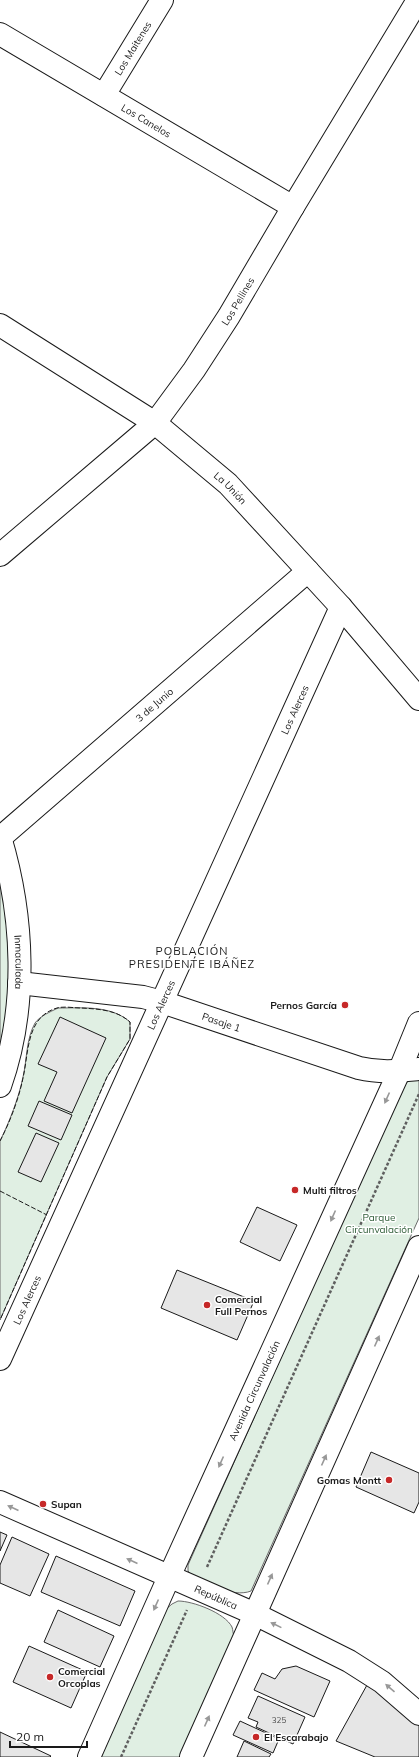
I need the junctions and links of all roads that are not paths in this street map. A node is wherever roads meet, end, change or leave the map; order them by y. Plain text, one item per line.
1 (162, 0) edge
2 (418, 0) edge
3 (0, 34) edge
4 (104, 95) junction
5 (293, 207) junction
6 (0, 325) edge
7 (155, 423) junction
8 (0, 555) edge
9 (308, 571) junction
10 (341, 607) junction
11 (419, 699) edge
12 (0, 838) edge
13 (19, 983) junction
14 (162, 1002) junction
15 (419, 1023) edge
16 (409, 1070) edge
17 (0, 1086) edge
18 (419, 1247) edge
19 (0, 1359) edge
20 (0, 1502) edge
21 (168, 1577) junction
22 (254, 1614) junction
23 (419, 1714) edge
24 (89, 1757) edge
25 (191, 1757) edge

1 - 4 street, Los Maitenes
2 - 5 street, Los Pellines
3 - 4 street, Los Canelos
4 - 5 street, Los Canelos
5 - 7 street, Los Pellines
6 - 7 street, La Unión
7 - 8 street, Los Pellines
7 - 9 street, La Unión
9 - 10 street, La Unión
9 - 12 street, 3 de Junio
10 - 11 street, La Unión
10 - 14 street, Los Alerces
12 - 13 street, Inmaculada
13 - 14 street, Pasaje 1
13 - 17 street, Inmaculada
14 - 16 street, Pasaje 1
14 - 19 street, Los Alerces
15 - 16 street, Avenida Circunvalación
16 -> 21 street, Avenida Circunvalación
22 -> 18 street
21 -> 20 street, República
21 - 22 street, República
21 -> 24 street, Avenida Circunvalación
23 -> 22 street, República
25 -> 22 street

